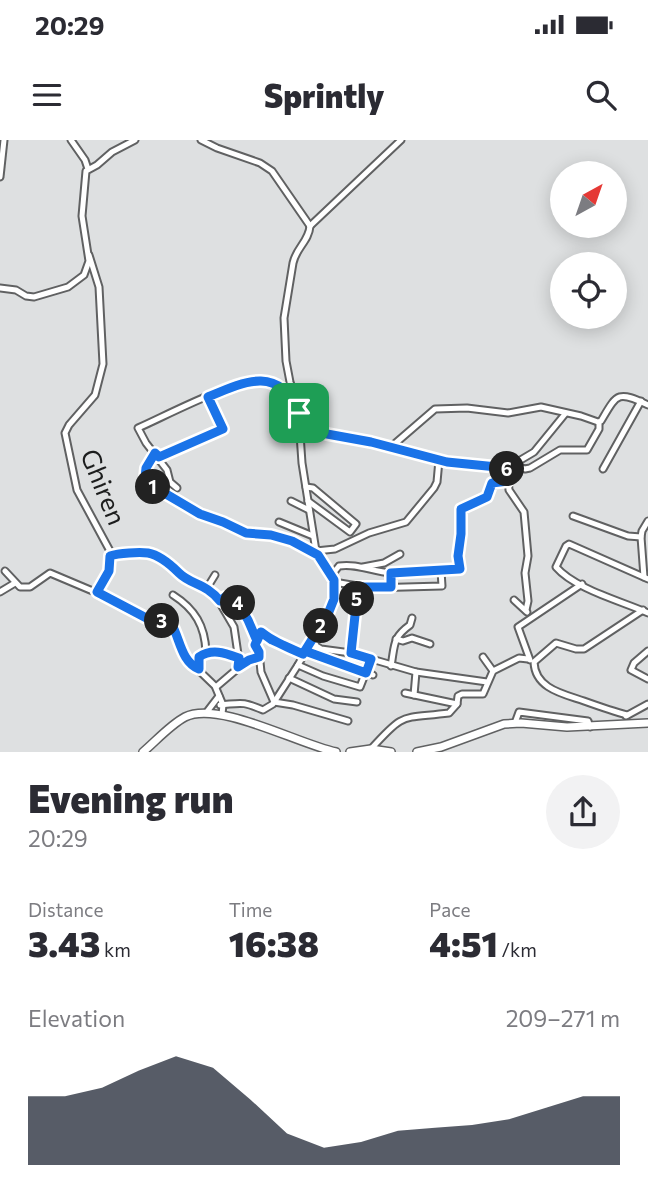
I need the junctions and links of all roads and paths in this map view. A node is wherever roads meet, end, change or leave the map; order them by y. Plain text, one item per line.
1 (71, 140) edge
2 (135, 140) edge
3 (201, 140) edge
4 (401, 140) edge
5 (2, 143) edge
6 (88, 169) junction
7 (0, 177) edge
8 (310, 226) junction
9 (89, 255) junction
10 (0, 288) edge
11 (208, 397) junction
12 (641, 401) junction
13 (648, 405) edge
14 (299, 413) junction
15 (565, 414) junction
16 (599, 422) junction
17 (300, 425) junction
18 (391, 447) junction
19 (157, 455) junction
20 (439, 460) junction
21 (514, 466) junction
22 (507, 468) junction
23 (603, 469) dead end
24 (508, 481) junction
25 (306, 487) junction
26 (177, 488) dead end
27 (308, 500) junction
28 (292, 501) dead end
29 (309, 510) junction
30 (573, 516) dead end
31 (648, 521) edge
32 (279, 522) dead end
33 (313, 536) junction
34 (641, 537) junction
35 (317, 553) junction
36 (400, 554) dead end
37 (110, 556) junction
38 (363, 567) junction
39 (441, 570) junction
40 (5, 571) dead end
41 (391, 573) junction
42 (215, 575) dead end
43 (646, 578) edge
44 (333, 579) junction
45 (15, 583) junction
46 (582, 584) junction
47 (358, 587) junction
48 (391, 587) junction
49 (207, 588) junction
50 (0, 592) edge
51 (97, 592) junction
52 (173, 595) dead end
53 (514, 600) dead end
54 (220, 601) junction
55 (526, 610) junction
56 (645, 612) edge
57 (531, 617) junction
58 (412, 618) dead end
59 (396, 639) junction
60 (257, 641) junction
61 (311, 643) junction
62 (430, 644) dead end
63 (648, 651) edge
64 (206, 652) junction
65 (304, 653) junction
66 (351, 653) junction
67 (259, 657) junction
68 (483, 657) dead end
69 (239, 658) junction
70 (371, 659) junction
71 (531, 661) junction
72 (298, 665) junction
73 (391, 666) junction
74 (238, 667) junction
75 (199, 669) junction
76 (493, 671) junction
77 (416, 672) junction
78 (370, 674) junction
79 (289, 678) junction
80 (648, 679) edge
81 (487, 682) junction
82 (216, 687) junction
83 (405, 693) dead end
84 (414, 695) junction
85 (221, 702) junction
86 (274, 702) junction
87 (357, 702) dead end
88 (457, 704) junction
89 (648, 704) edge
90 (206, 713) junction
91 (218, 714) junction
92 (627, 715) junction
93 (348, 721) dead end
94 (648, 723) edge
95 (624, 724) junction
96 (314, 749) edge
97 (371, 749) junction
98 (143, 752) edge
99 (336, 752) edge
100 (350, 752) edge
101 (391, 752) edge
102 (417, 752) edge

1 - 6 street
2 - 6 street
3 - 8 street
4 - 8 street
5 - 7 street
6 - 9 street, Ghiren
8 - 14 street
9 - 10 street
9 - 37 street, Ghiren
11 - 14 street
11 - 19 street
11 - 19 street
12 - 13 street
12 - 16 street
12 - 23 street
14 - 17 street
15 - 16 street
15 - 18 street
15 - 21 street
16 - 21 street
17 - 18 street
17 - 25 street
18 - 20 street
19 - 26 street
19 - 35 street
20 - 22 street
20 - 35 street
21 - 22 street
22 - 24 street
24 - 39 street
24 - 55 street
25 - 27 street
25 - 27 street
27 - 29 street
28 - 29 street
29 - 33 street
30 - 34 street
31 - 34 street
32 - 33 street
33 - 35 street
34 - 43 street
35 - 44 street
36 - 38 street
37 - 49 street
37 - 51 street, Ghiren
38 - 41 street
38 - 44 street
39 - 41 street
39 - 48 street
40 - 45 street
41 - 48 street
42 - 49 street
43 - 46 street
44 - 47 street
44 - 61 street
45 - 50 street
45 - 51 street
46 - 56 street
46 - 57 street
47 - 48 street
47 - 66 street
49 - 54 street
51 - 75 street
52 - 64 street
53 - 55 street
54 - 60 street
54 - 69 street
55 - 57 street
56 - 71 street
57 - 71 street
58 - 59 street
59 - 62 street
59 - 73 street
60 - 65 street
60 - 67 street
61 - 65 street
61 - 66 street
63 - 80 street
64 - 69 street
64 - 75 street
65 - 72 street
65 - 78 street
66 - 70 street
67 - 74 street
67 - 86 street
68 - 76 street
69 - 74 street
70 - 73 street
70 - 78 street
71 - 76 street
71 - 92 street
72 - 78 street
72 - 79 street
73 - 77 street
74 - 82 street
75 - 82 street
76 - 81 street
77 - 81 street
77 - 84 street
79 - 86 street
79 - 87 street
81 - 88 street
82 - 85 street
83 - 84 street
84 - 88 street
85 - 86 street
85 - 90 street
85 - 91 street
86 - 93 street
88 - 97 street
89 - 92 street
90 - 91 main road
90 - 98 main road
91 - 96 main road
92 - 95 street
94 - 95 main road
95 - 102 main road
96 - 99 main road
97 - 100 main road
97 - 101 main road

